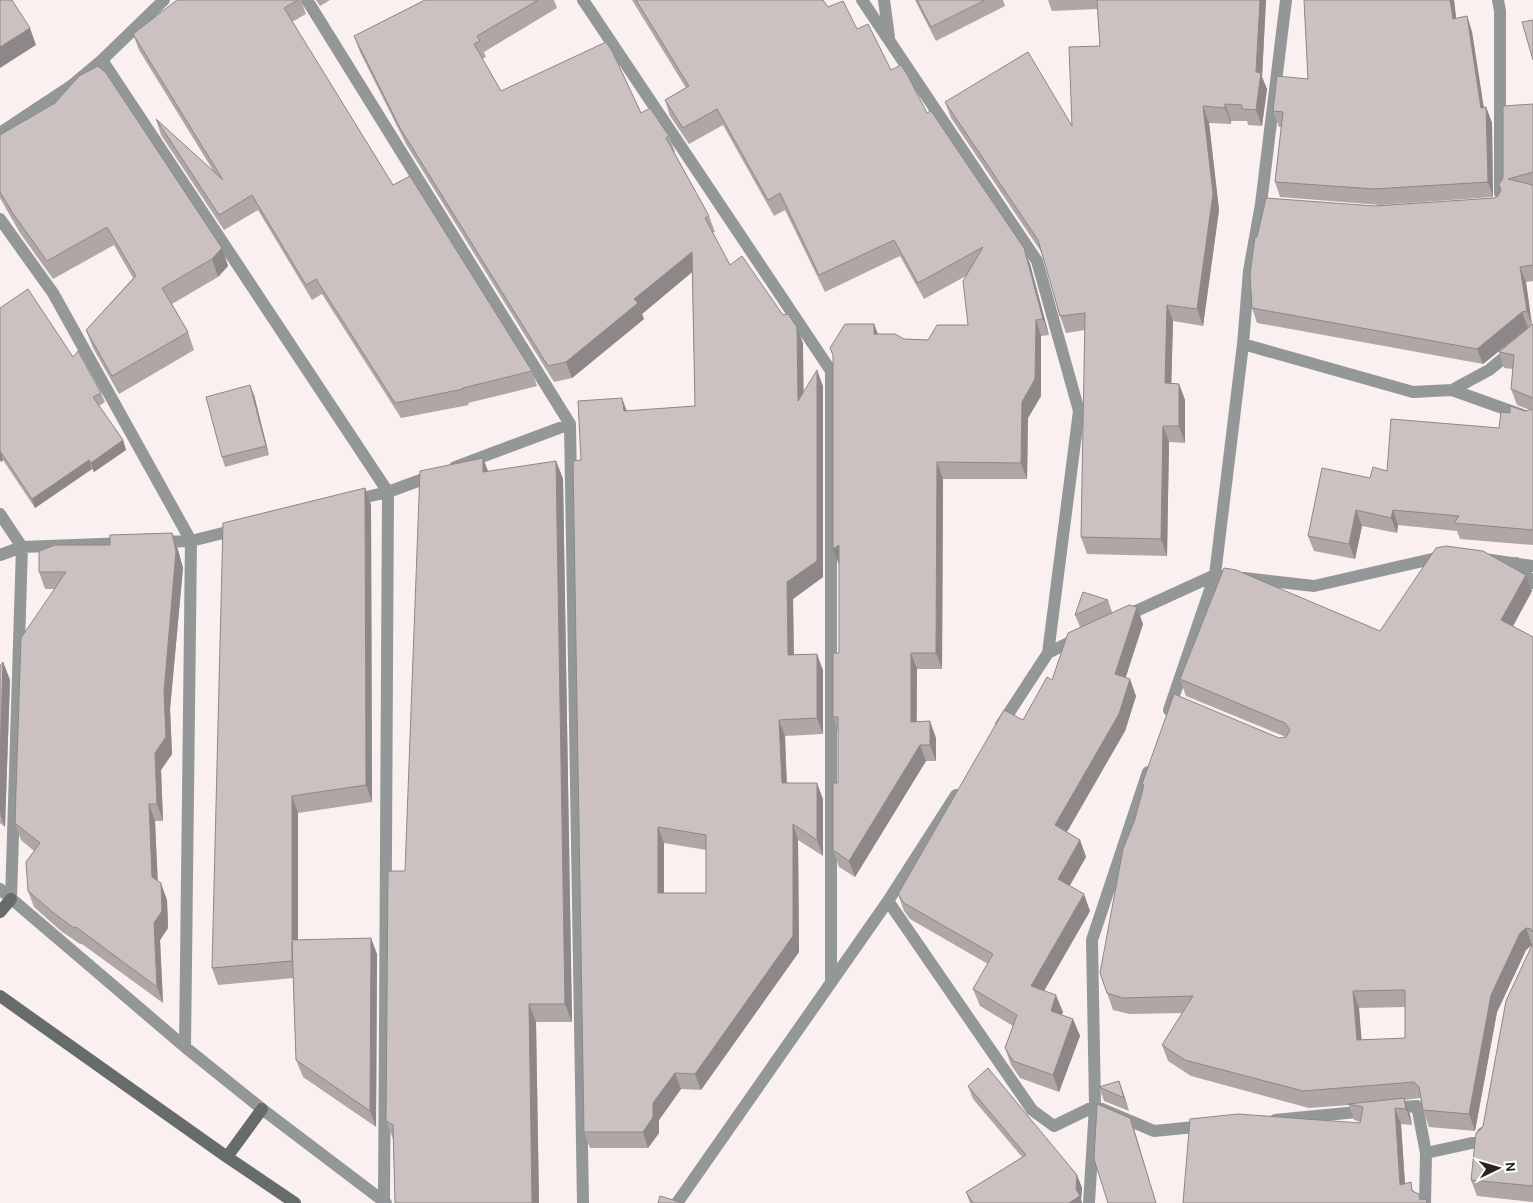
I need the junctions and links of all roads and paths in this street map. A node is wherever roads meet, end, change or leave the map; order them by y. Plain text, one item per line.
1 (164, 0) edge
2 (307, 0) edge
3 (583, 0) edge
4 (862, 0) edge
5 (884, 0) edge
6 (1286, 0) edge
7 (1498, 0) edge
8 (889, 40) junction
9 (102, 60) junction
10 (0, 132) edge
11 (1500, 193) edge
12 (0, 219) edge
13 (1533, 334) edge
14 (1243, 344) junction
15 (1452, 390) junction
16 (1533, 419) edge
17 (570, 424) junction
18 (388, 492) junction
19 (341, 504) edge
20 (0, 514) edge
21 (247, 527) edge
22 (190, 540) junction
23 (22, 547) junction
24 (0, 555) edge
25 (1516, 563) junction
26 (1533, 566) edge
27 (1215, 575) junction
28 (1533, 583) edge
29 (1109, 624) edge
30 (1092, 632) edge
31 (1048, 653) junction
32 (1164, 726) edge
33 (994, 735) edge
34 (1151, 764) edge
35 (963, 785) edge
36 (0, 889) edge
37 (11, 899) junction
38 (888, 901) junction
39 (0, 912) edge
40 (831, 983) junction
41 (0, 996) edge
42 (185, 1047) junction
43 (1095, 1106) junction
44 (262, 1109) junction
45 (1261, 1121) edge
46 (1485, 1122) edge
47 (1222, 1125) edge
48 (1426, 1153) junction
49 (227, 1157) junction
50 (385, 1202) edge
51 (295, 1203) edge
52 (582, 1203) edge
53 (677, 1203) edge
54 (1089, 1203) edge
55 (1425, 1203) edge

1 - 9 street
2 - 17 street
3 - 40 street
4 - 8 street
5 - 8 street
6 - 14 street
7 - 11 street
8 - 31 street
9 - 10 street
9 - 18 street
12 - 22 street
13 - 15 street
14 - 15 street
14 - 27 street
15 - 16 street
17 - 18 street
17 - 52 street
18 - 19 street
18 - 50 street
20 - 23 street
21 - 22 street
22 - 23 street
22 - 42 street
23 - 24 street
23 - 37 street
25 - 26 street
25 - 27 street
25 - 28 street
27 - 29 street
27 - 32 street
30 - 31 street
31 - 33 street
34 - 43 street
35 - 38 street
36 - 37 street
37 - 39 main road
37 - 42 street
38 - 40 street
38 - 43 street
40 - 53 street
41 - 49 main road
42 - 44 street
43 - 47 street
43 - 54 street
44 - 49 main road
44 - 50 street
45 - 48 street
46 - 48 street
48 - 55 street
49 - 51 main road

